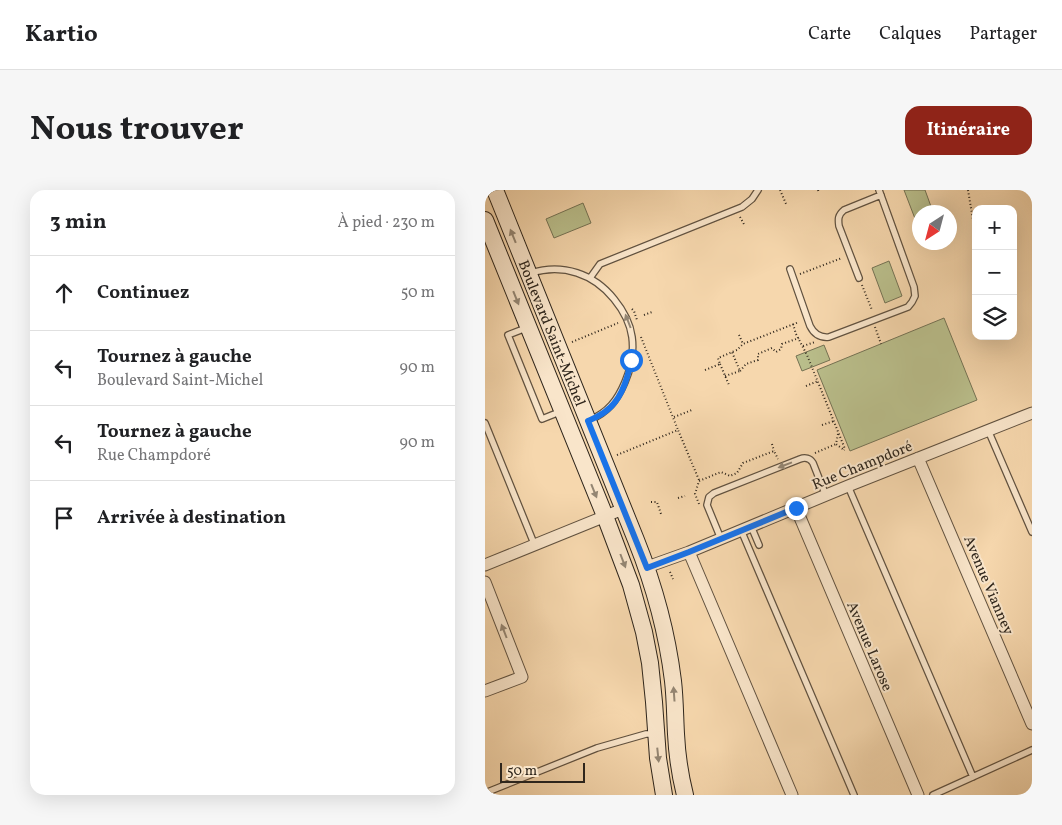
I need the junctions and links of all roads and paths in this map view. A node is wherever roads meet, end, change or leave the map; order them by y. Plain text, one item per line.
1 (495, 190) edge
2 (758, 190) edge
3 (780, 190) edge
4 (968, 190) edge
5 (880, 193) edge
6 (787, 206) dead end
7 (972, 214) edge
8 (740, 215) dead end
9 (745, 226) dead end
10 (486, 227) edge
11 (850, 255) junction
12 (790, 269) dead end
13 (528, 274) junction
14 (793, 277) junction
15 (590, 278) junction
16 (859, 278) joint
17 (652, 312) dead end
18 (644, 315) dead end
19 (873, 320) junction
20 (622, 322) dead end
21 (800, 322) dead end
22 (793, 324) junction
23 (739, 335) dead end
24 (642, 338) dead end
25 (799, 338) junction
26 (818, 341) dead end
27 (567, 344) dead end
28 (743, 344) junction
29 (881, 344) dead end
30 (803, 346) junction
31 (732, 352) junction
32 (720, 364) junction
33 (705, 370) dead end
34 (740, 371) junction
35 (725, 376) junction
36 (818, 381) junction
37 (729, 385) dead end
38 (806, 386) dead end
39 (692, 410) dead end
40 (1032, 412) edge
41 (673, 417) junction
42 (588, 421) junction
43 (834, 421) junction
44 (485, 423) edge
45 (822, 425) dead end
46 (678, 430) junction
47 (988, 430) junction
48 (839, 434) junction
49 (772, 444) dead end
50 (836, 444) junction
51 (775, 452) dead end
52 (815, 453) dead end
53 (613, 457) dead end
54 (918, 458) junction
55 (699, 481) dead end
56 (848, 486) junction
57 (685, 496) dead end
58 (826, 496) junction
59 (678, 498) dead end
60 (651, 502) dead end
61 (796, 508) junction
62 (623, 509) junction
63 (661, 514) dead end
64 (605, 516) junction
65 (746, 528) junction
66 (1032, 532) edge
67 (721, 539) junction
68 (759, 545) dead end
69 (535, 546) junction
70 (689, 552) junction
71 (485, 565) edge
72 (647, 568) junction
73 (669, 570) dead end
74 (673, 579) dead end
75 (485, 582) edge
76 (485, 691) edge
77 (1032, 724) edge
78 (656, 734) junction
79 (1032, 750) edge
80 (973, 777) junction
81 (485, 793) edge
82 (664, 795) edge
83 (685, 795) edge
84 (792, 795) edge
85 (854, 795) edge
86 (918, 795) edge
87 (933, 795) edge

13 -> 1 main road, Boulevard Saint-Michel
2 - 15 lane
3 - 6 path
4 - 7 path
5 - 11 lane
5 - 19 lane
8 - 9 path
10 -> 64 main road, Boulevard Saint-Michel
11 - 14 path
11 - 16 lane
12 - 14 lane
13 - 15 lane
13 - 42 main road, Boulevard Saint-Michel
14 - 19 lane
42 -> 15 lane
16 - 19 path
17 - 18 path
19 - 29 path
20 - 27 path
21 - 22 path
22 - 25 path
22 - 28 path
23 - 28 path
24 - 41 path
25 - 30 path
25 - 34 path
26 - 30 path
28 - 31 path
30 - 36 path
31 - 32 path
31 - 34 path
32 - 33 path
32 - 35 path
34 - 35 path
35 - 37 path
36 - 38 path
36 - 43 path
39 - 41 path
40 - 47 street, Rue Champdoré
41 - 46 path
42 - 62 main road, Boulevard Saint-Michel
43 - 45 path
43 - 48 path
44 - 69 lane
46 - 53 path
46 - 55 path
47 - 54 street, Rue Champdoré
47 - 66 lane
48 - 50 path
48 - 50 path
49 - 51 path
50 - 52 path
54 - 56 street, Rue Champdoré
54 - 77 street, Avenue Vianney
56 - 58 street, Rue Champdoré
56 - 80 lane
57 - 59 path
58 - 61 street, Rue Champdoré
58 -> 67 lane
60 - 63 path
61 - 65 street, Rue Champdoré
61 - 86 street, Avenue Larose
62 - 64 street
62 - 72 main road, Boulevard Saint-Michel
64 - 69 street
64 -> 78 main road, Boulevard Saint-Michel
65 - 67 street, Rue Champdoré
65 - 68 lane
65 - 85 lane
67 - 70 street, Rue Champdoré
69 - 71 street
70 - 72 street, Rue Champdoré
70 - 84 street
83 -> 72 main road, Boulevard Saint-Michel
73 - 74 path
76 -> 75 street
78 - 81 lane
78 -> 82 main road, Boulevard Saint-Michel
79 - 80 lane
80 - 87 lane

